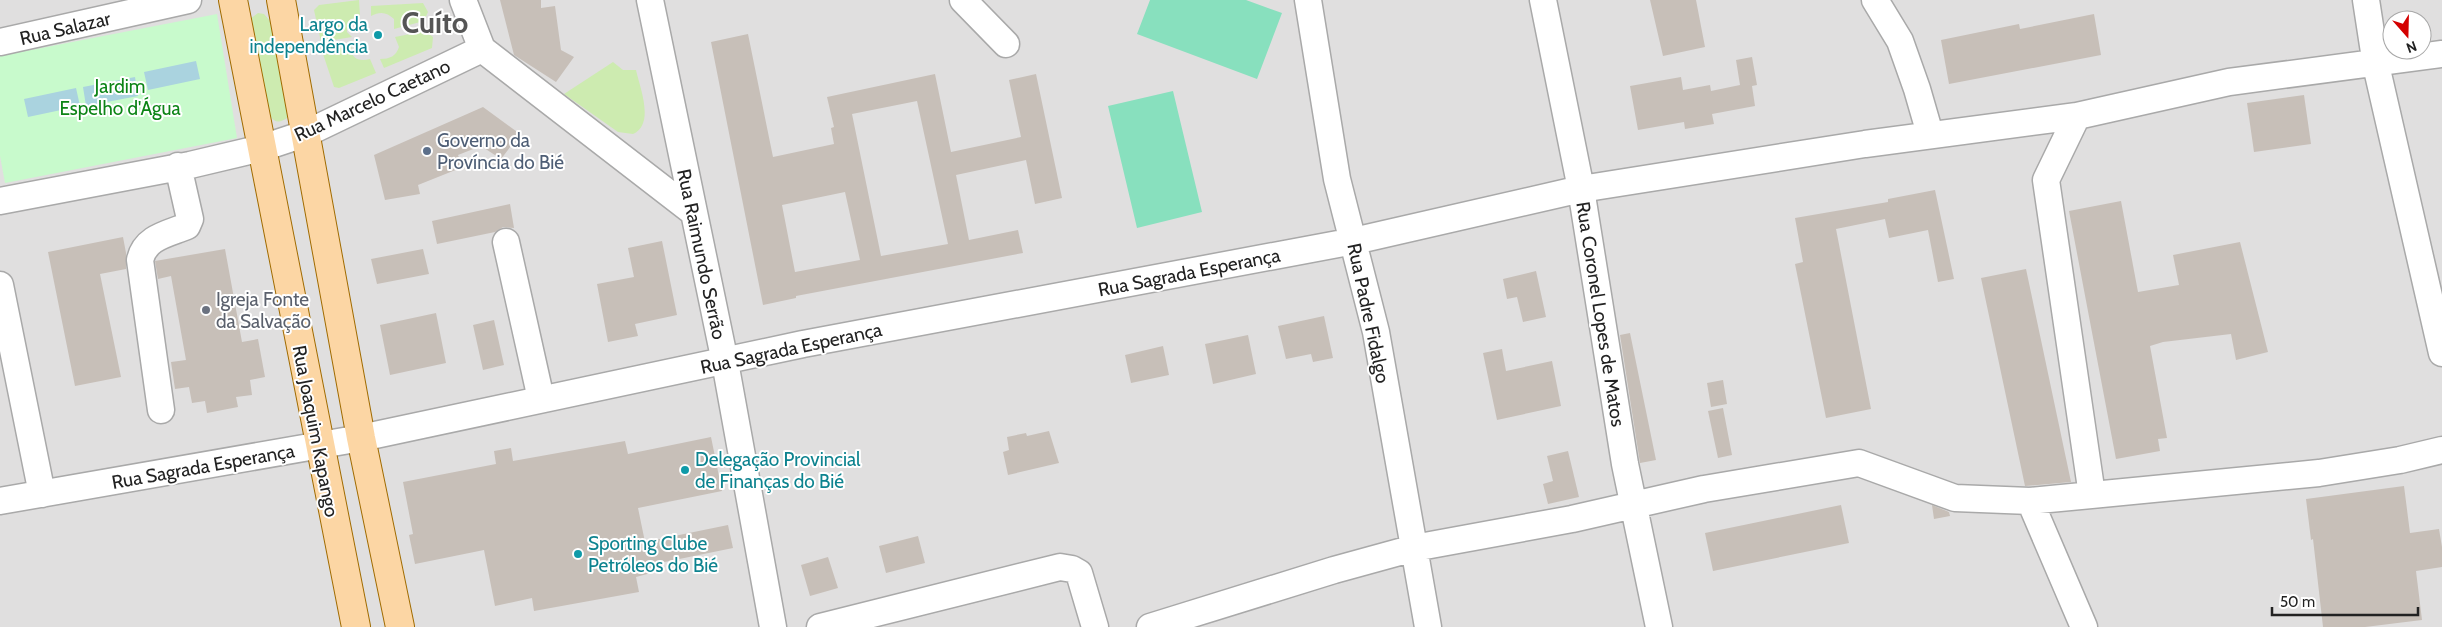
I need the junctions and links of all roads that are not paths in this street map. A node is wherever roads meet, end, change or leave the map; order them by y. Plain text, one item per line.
1 (188, 0) edge
2 (232, 0) edge
3 (281, 0) edge
4 (463, 0) edge
5 (650, 0) edge
6 (963, 0) edge
7 (1308, 0) edge
8 (1543, 0) edge
9 (1875, 0) edge
10 (2366, 0) edge
11 (0, 42) edge
12 (1006, 44) dead end
13 (482, 49) junction
14 (2442, 54) edge
15 (2376, 64) junction
16 (2077, 116) junction
17 (307, 133) junction
18 (1930, 134) junction
19 (262, 148) junction
20 (178, 166) junction
21 (1581, 189) junction
22 (0, 201) edge
23 (693, 212) junction
24 (1354, 241) junction
25 (506, 242) dead end
26 (0, 285) edge
27 (2442, 353) edge
28 (725, 362) junction
29 (541, 400) junction
30 (161, 410) dead end
31 (361, 438) junction
32 (319, 444) junction
33 (2442, 450) edge
34 (42, 494) junction
35 (2092, 495) junction
36 (0, 501) edge
37 (2030, 501) junction
38 (1634, 506) junction
39 (1414, 548) junction
40 (387, 562) junction
41 (345, 568) junction
42 (399, 622) edge
43 (356, 625) edge
44 (773, 627) edge
45 (820, 627) edge
46 (1095, 627) edge
47 (1150, 627) edge
48 (1428, 627) edge
49 (1659, 627) edge
50 (2084, 627) edge

1 - 11 street, Rua Salazar
2 - 19 main road, Rua Joaquim Kapango
3 - 17 main road
4 - 13 street
5 - 23 street, Rua Raimundo Serrão
6 - 12 street
7 - 24 street, Rua Padre Fidalgo
8 - 21 street, Rua Coronel Lopes de Matos
9 - 18 street
10 - 15 street
13 - 17 street, Rua Marcelo Caetano
13 - 23 street
14 - 15 street, Rua Sagrada Esperança
15 - 16 street, Rua Sagrada Esperança
15 - 27 street
16 - 18 street, Rua Sagrada Esperança
16 - 35 street
17 - 19 street, Rua Marcelo Caetano
17 - 31 main road
18 - 21 street, Rua Sagrada Esperança
19 - 20 street, Rua Marcelo Caetano
19 - 32 main road, Rua Joaquim Kapango
20 - 22 street, Rua Marcelo Caetano
20 - 30 street
21 - 24 street, Rua Sagrada Esperança
21 - 38 street, Rua Coronel Lopes de Matos
23 - 28 street, Rua Raimundo Serrão
24 - 28 street, Rua Sagrada Esperança
24 - 39 street, Rua Padre Fidalgo
25 - 29 street
26 - 34 street
28 - 29 street, Rua Sagrada Esperança
28 - 44 street, Rua Raimundo Serrão
29 - 31 street, Rua Sagrada Esperança
31 - 32 street, Rua Sagrada Esperança
31 - 40 main road
32 - 34 street, Rua Sagrada Esperança
32 - 41 main road, Rua Joaquim Kapango
33 - 35 street
34 - 36 street, Rua Sagrada Esperança
35 - 37 street
37 - 38 street
37 - 50 street
38 - 39 street
38 - 49 street, Rua Coronel Lopes de Matos
39 - 47 street
39 - 48 street, Rua Padre Fidalgo
40 - 41 main road
40 - 42 main road
41 - 43 main road, Rua Joaquim Kapango
42 - 43 main road
45 - 46 street

